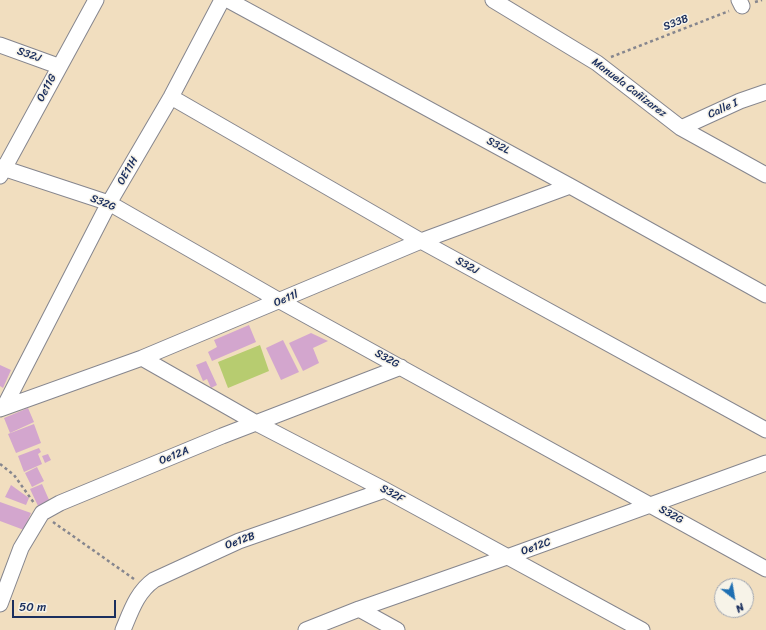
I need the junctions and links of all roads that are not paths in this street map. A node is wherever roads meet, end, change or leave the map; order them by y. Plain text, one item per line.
1 (96, 0) edge
2 (222, 0) edge
3 (228, 0) edge
4 (493, 0) edge
5 (0, 45) edge
6 (58, 66) junction
7 (766, 92) edge
8 (171, 97) junction
9 (681, 128) junction
10 (1, 171) edge
11 (766, 175) edge
12 (570, 186) junction
13 (109, 203) junction
14 (421, 241) junction
15 (766, 295) edge
16 (280, 301) junction
17 (142, 358) junction
18 (401, 367) junction
19 (2, 408) edge
20 (258, 424) junction
21 (766, 430) edge
22 (766, 463) edge
23 (385, 490) junction
24 (651, 504) junction
25 (507, 558) junction
26 (766, 569) edge
27 (0, 604) edge
28 (359, 609) junction
29 (123, 630) edge
30 (306, 630) edge
31 (397, 630) edge
32 (642, 630) edge

1 - 6 street, Oe11G
2 - 8 street, OE11H
3 - 12 street, S32L
4 - 9 street, Manuela Cañizarez
5 - 6 street, S32J
6 - 10 street, Oe11G
7 - 9 street, Calle I
8 - 13 street, OE11H
8 - 14 street, S32J
9 - 11 street, Manuela Cañizarez
10 - 13 street, S32G
12 - 14 street, Oe11l
12 - 15 street, S32L
13 - 16 street, S32G
13 - 19 street, OE11H
14 - 16 street, Oe11l
14 - 21 street, S32J
16 - 17 street, Oe11l
16 - 18 street, S32G
17 - 19 street, Oe11l
17 - 20 street, S32F
18 - 20 street, Oe12A
18 - 24 street, S32G
20 - 23 street, S32F
20 - 27 street, Oe12A
22 - 24 street, Oe12C
23 - 25 street, S32F
23 - 29 street, Oe12B
24 - 25 street, Oe12C
24 - 26 street, S32G
25 - 28 street, Oe12C
25 - 32 street, S32F
28 - 30 street, Oe12C
28 - 31 street

